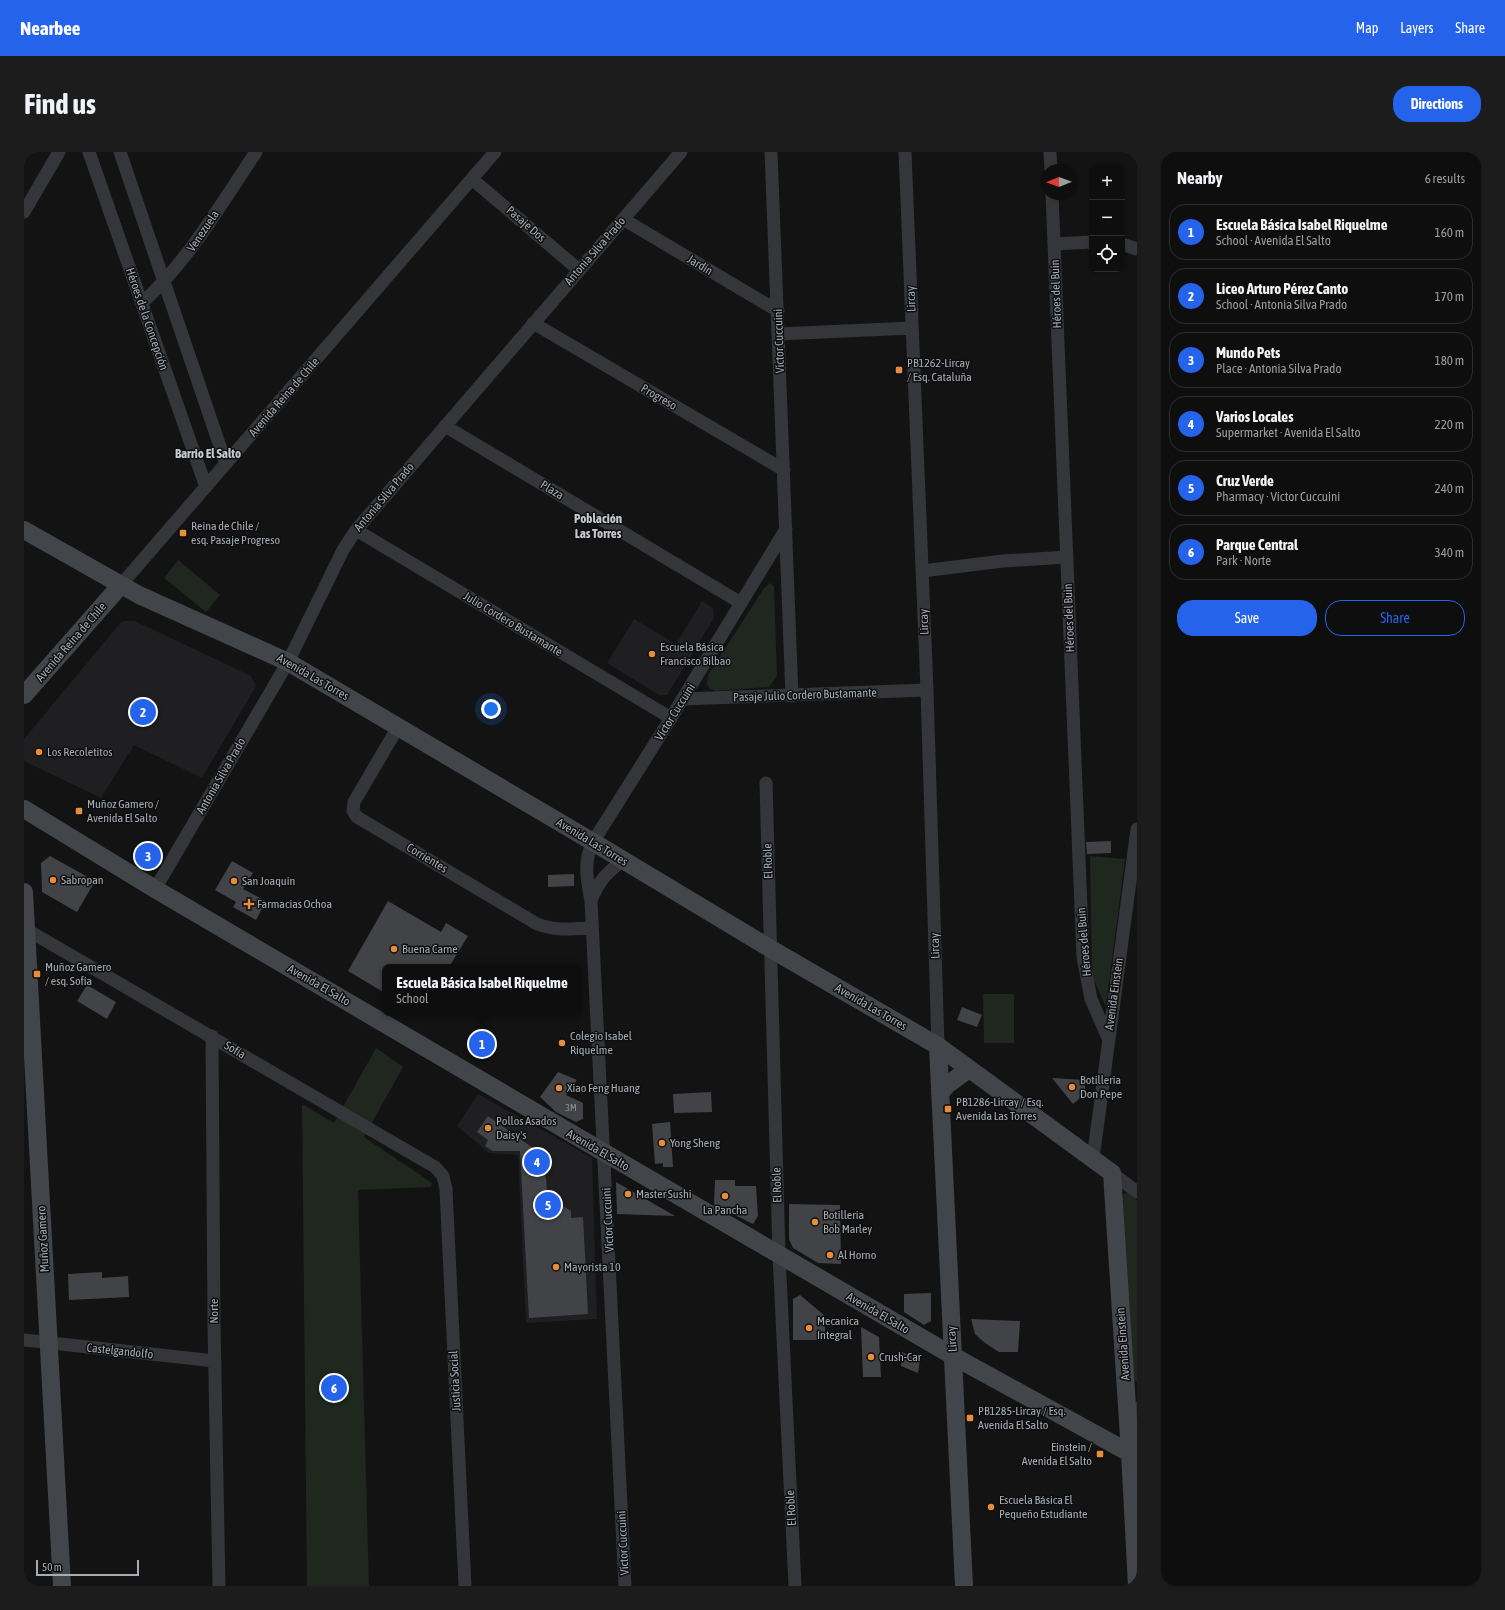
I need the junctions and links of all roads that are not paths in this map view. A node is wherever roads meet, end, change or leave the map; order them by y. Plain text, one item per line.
1 (59, 152) edge
2 (89, 152) edge
3 (120, 152) edge
4 (256, 152) edge
5 (495, 152) edge
6 (681, 152) edge
7 (771, 152) edge
8 (905, 152) edge
9 (1050, 152) edge
10 (1051, 164) edge
11 (472, 179) junction
12 (1052, 200) edge
13 (24, 212) edge
14 (623, 219) junction
15 (1089, 242) edge
16 (1054, 244) junction
17 (1125, 245) edge
18 (1137, 249) edge
19 (579, 270) junction
20 (165, 281) junction
21 (142, 303) junction
22 (778, 311) junction
23 (533, 323) junction
24 (912, 328) junction
25 (778, 334) junction
26 (445, 426) junction
27 (226, 464) junction
28 (784, 470) junction
29 (206, 487) junction
30 (786, 529) junction
31 (24, 530) edge
32 (356, 530) junction
33 (1067, 557) junction
34 (922, 572) junction
35 (120, 586) junction
36 (741, 603) junction
37 (288, 662) junction
38 (927, 690) junction
39 (24, 696) edge
40 (792, 696) junction
41 (683, 699) junction
42 (671, 718) junction
43 (398, 727) junction
44 (766, 783) dead end
45 (24, 809) edge
46 (1137, 829) edge
47 (593, 842) junction
48 (623, 860) junction
49 (155, 889) junction
50 (24, 892) edge
51 (591, 901) junction
52 (25, 928) edge
53 (592, 928) junction
54 (771, 949) junction
55 (212, 1036) junction
56 (1108, 1038) junction
57 (938, 1046) junction
58 (969, 1069) junction
59 (940, 1093) junction
60 (605, 1153) junction
61 (1093, 1159) junction
62 (1112, 1173) junction
63 (443, 1176) joint
64 (1137, 1192) edge
65 (779, 1255) junction
66 (24, 1340) edge
67 (49, 1343) junction
68 (953, 1356) junction
69 (215, 1361) junction
70 (1137, 1408) edge
71 (1129, 1433) junction
72 (1134, 1455) edge
73 (62, 1586) edge
74 (219, 1586) edge
75 (465, 1586) edge
76 (625, 1586) edge
77 (795, 1586) edge
78 (964, 1586) edge
79 (1137, 1586) edge

1 - 13 street
2 - 21 street, Héroes de la Concepción
3 - 20 street
4 - 20 street, Venezuela
5 - 11 street, Avenida Reina de Chile
6 - 14 street, Antonia Silva Prado
7 - 22 street, Víctor Cuccuini
8 - 24 street, Lircay
9 - 10 street
11 - 19 street, Pasaje Dos
11 - 27 street, Avenida Reina de Chile
12 - 16 street, Héroes del Buin
14 - 19 street, Antonia Silva Prado
14 - 22 street, Jardín
15 - 16 street
16 - 33 street, Héroes del Buin
17 - 18 street
19 - 23 street, Antonia Silva Prado
20 - 21 street, Venezuela
20 - 27 street
21 - 29 street, Héroes de la Concepción
22 - 25 street, Víctor Cuccuini
23 - 26 street, Antonia Silva Prado
23 - 28 street, Progreso
24 - 25 street
24 - 34 street, Lircay
25 - 28 street, Víctor Cuccuini
26 - 32 street, Antonia Silva Prado
26 - 36 street, Plaza
27 - 29 street, Avenida Reina de Chile
28 - 30 street, Víctor Cuccuini
29 - 35 street, Avenida Reina de Chile
30 - 36 street, Víctor Cuccuini
30 - 40 street, Víctor Cuccuini
31 - 35 street, Avenida Las Torres
32 - 37 street, Antonia Silva Prado
32 - 42 street, Julio Cordero Bustamante
33 - 34 street
33 - 56 street, Héroes del Buin
34 - 38 street, Lircay
35 - 37 street, Avenida Las Torres
35 - 39 street, Avenida Reina de Chile
36 - 41 street, Víctor Cuccuini
37 - 43 street, Avenida Las Torres
37 - 49 street, Antonia Silva Prado
38 - 40 street, Pasaje Julio Cordero Bustamante
38 - 57 street, Lircay
40 - 41 street, Pasaje Julio Cordero Bustamante
41 - 42 street, Víctor Cuccuini
42 - 47 street, Víctor Cuccuini
43 - 47 street, Avenida Las Torres
43 - 53 street, Corrientes
44 - 54 street, El Roble
45 - 49 street, Avenida El Salto
46 - 56 street, Avenida Einstein
47 - 48 street, Avenida Las Torres
47 - 51 street, Víctor Cuccuini
48 - 51 street, Víctor Cuccuini
48 - 54 street, Avenida Las Torres
49 - 60 street, Avenida El Salto
50 - 52 street, Muñoz Gamero
51 - 53 street, Víctor Cuccuini
52 - 55 street, Sofía
52 - 67 street, Muñoz Gamero
53 - 60 street, Víctor Cuccuini
54 - 57 street, Avenida Las Torres
54 - 65 street, El Roble
55 - 63 street, Sofía
55 - 69 street, Norte
56 - 61 street, Avenida Einstein
57 - 58 street, Avenida Las Torres
57 - 59 street, Lircay
58 - 59 street
58 - 61 street, Avenida Las Torres
59 - 68 street, Lircay
60 - 65 street, Avenida El Salto
60 - 76 street, Víctor Cuccuini
61 - 62 street, Avenida Las Torres
62 - 64 street, Avenida Las Torres
62 - 71 street, Avenida Einstein
63 - 75 street, Justicia Social
65 - 68 street, Avenida El Salto
65 - 77 street, El Roble
66 - 67 street, Castelgandolfo
67 - 69 street, Castelgandolfo
67 - 73 street, Muñoz Gamero
68 - 72 street, Avenida El Salto
68 - 78 street, Lircay
69 - 74 street, Norte
70 - 71 street
71 - 72 street, Avenida Einstein
72 - 79 street, Avenida Einstein

